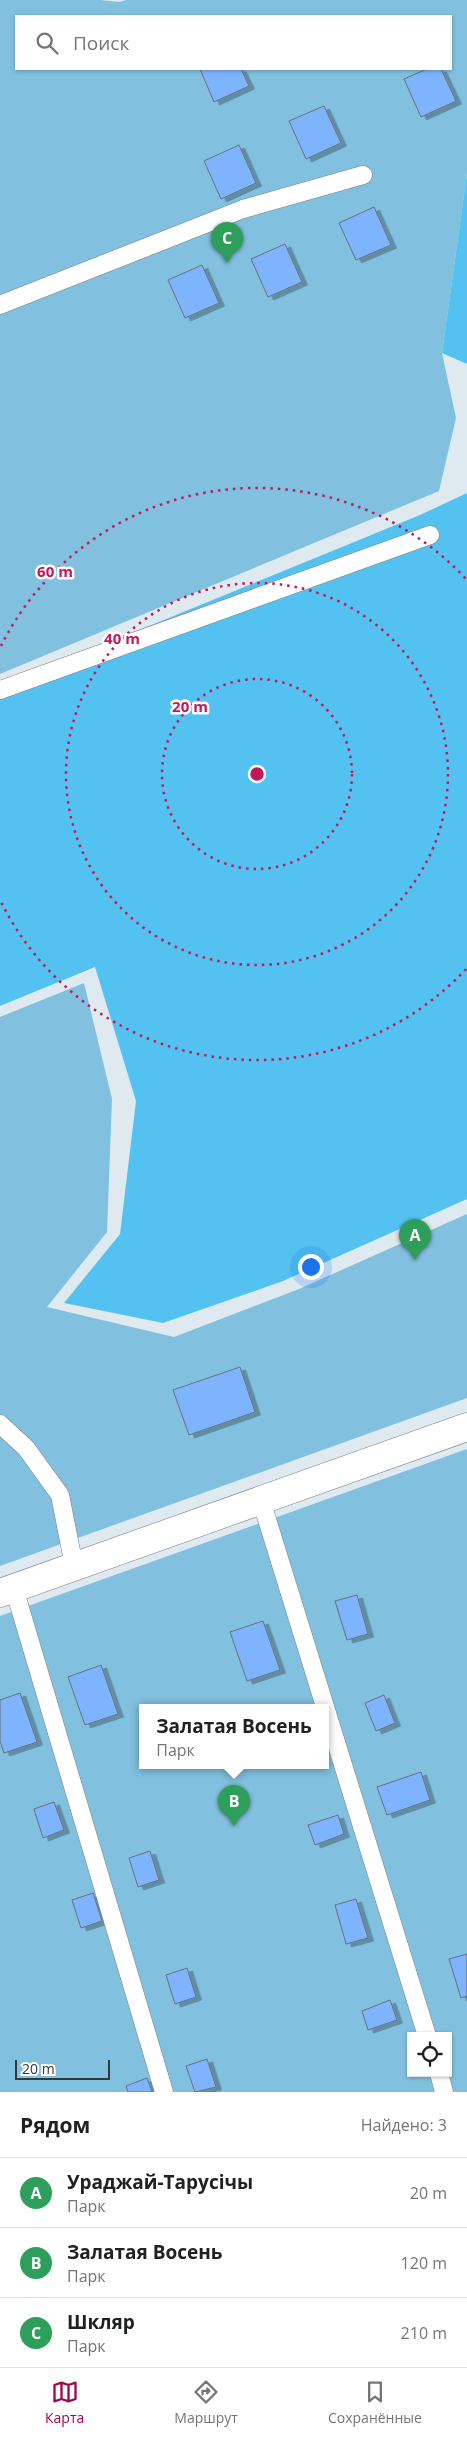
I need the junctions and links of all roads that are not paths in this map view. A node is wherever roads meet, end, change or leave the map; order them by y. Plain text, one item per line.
1 (363, 175) dead end
2 (0, 305) edge
3 (430, 535) dead end
4 (0, 690) edge
5 (0, 1424) edge
6 (467, 1427) edge
7 (261, 1500) junction
8 (74, 1566) junction
9 (7, 1591) edge
10 (324, 1704) edge
11 (329, 1720) edge
12 (426, 2032) edge
13 (440, 2077) edge
14 (164, 2092) edge
15 (444, 2092) edge

1 - 2 lane
3 - 4 lane
5 - 8 lane
6 - 7 street
7 - 8 street
7 - 10 lane
8 - 9 street
9 - 14 lane
11 - 12 lane
13 - 15 lane

